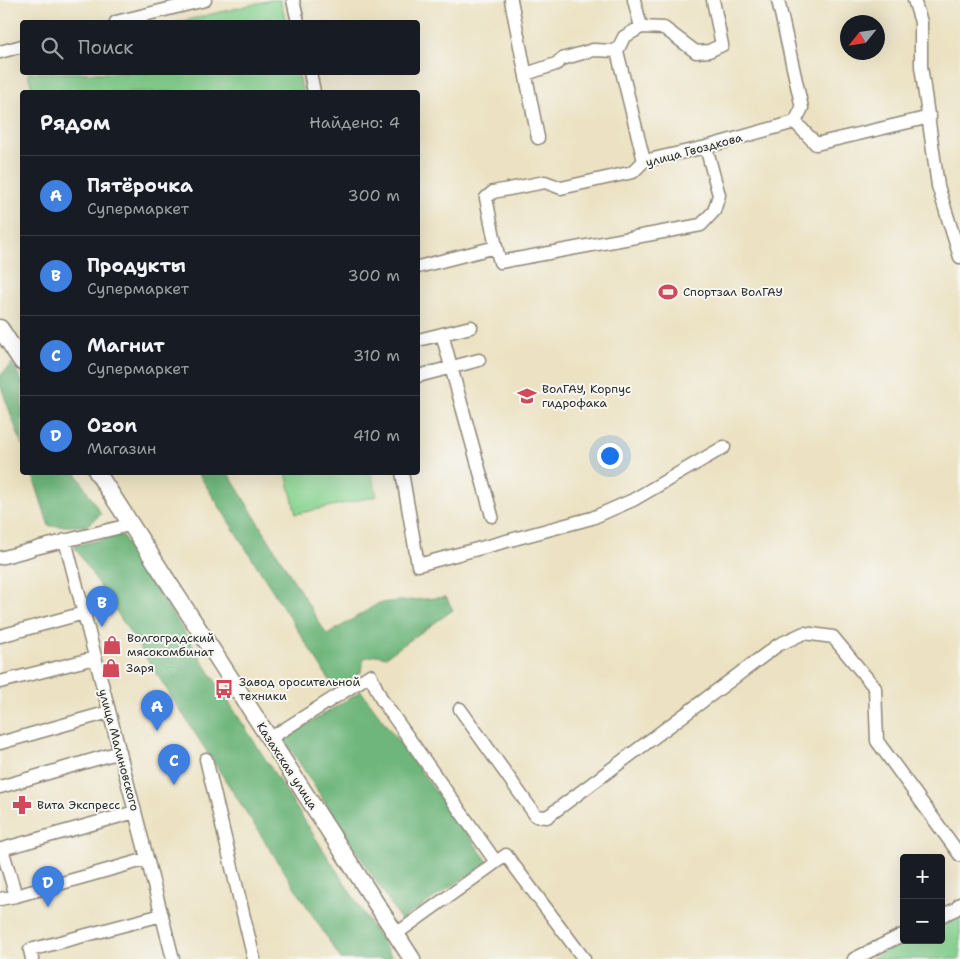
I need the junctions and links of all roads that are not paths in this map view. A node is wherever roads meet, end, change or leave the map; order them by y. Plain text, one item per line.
1 (205, 0) edge
2 (293, 0) edge
3 (511, 0) edge
4 (634, 0) edge
5 (714, 0) edge
6 (778, 0) edge
7 (914, 0) edge
8 (124, 20) edge
9 (298, 20) edge
10 (641, 27) junction
11 (20, 47) edge
12 (617, 51) junction
13 (0, 52) edge
14 (526, 74) junction
15 (311, 75) edge
16 (314, 90) edge
17 (930, 117) junction
18 (795, 122) junction
19 (538, 138) dead end
20 (706, 147) junction
21 (644, 161) junction
22 (496, 247) junction
23 (960, 257) edge
24 (420, 266) edge
25 (471, 327) dead end
26 (0, 328) edge
27 (442, 334) junction
28 (420, 340) edge
29 (20, 359) edge
30 (479, 360) dead end
31 (451, 367) junction
32 (420, 375) edge
33 (724, 447) dead end
34 (99, 475) edge
35 (403, 475) edge
36 (492, 516) dead end
37 (130, 524) junction
38 (65, 540) junction
39 (0, 558) edge
40 (84, 613) junction
41 (0, 636) edge
42 (95, 658) junction
43 (0, 682) edge
44 (460, 710) dead end
45 (109, 712) junction
46 (270, 739) junction
47 (0, 743) edge
48 (120, 752) junction
49 (206, 759) dead end
50 (0, 787) edge
51 (135, 812) junction
52 (960, 855) edge
53 (147, 859) junction
54 (496, 862) junction
55 (16, 896) junction
56 (0, 899) edge
57 (960, 904) edge
58 (945, 913) edge
59 (162, 914) junction
60 (396, 934) junction
61 (900, 936) edge
62 (32, 959) edge
63 (173, 959) edge
64 (254, 959) edge
65 (412, 959) edge
66 (584, 959) edge
67 (854, 959) edge

1 - 8 street
2 - 9 street
3 - 14 street
4 - 10 street
5 - 10 street
6 - 18 street
7 - 17 street
10 - 12 street
11 - 13 street
12 - 14 street
12 - 21 street
14 - 19 street
15 - 16 street
17 - 18 street
17 - 23 street
18 - 20 street, улица Гвоздкова
20 - 21 street, улица Гвоздкова
20 - 22 street
21 - 22 street, улица Гвоздкова
22 - 24 street
25 - 27 street
26 - 29 main road
27 - 28 street
27 - 31 street
30 - 31 street
31 - 32 street
31 - 36 street
33 - 35 street
34 - 37 main road, Казахская улица
37 - 38 street
37 - 46 main road, Казахская улица
38 - 39 street
38 - 40 street, улица Малиновского
40 - 41 street
40 - 42 street, улица Малиновского
42 - 43 street
42 - 45 street, улица Малиновского
44 - 52 street
45 - 47 street
45 - 48 street, улица Малиновского
46 - 54 street
46 - 60 main road, Казахская улица
48 - 50 street
48 - 51 street, улица Малиновского
49 - 64 street
51 - 53 street, улица Малиновского
51 - 55 street
53 - 55 street
53 - 59 street, улица Малиновского
54 - 60 street
54 - 66 street
55 - 56 street
57 - 58 street
59 - 62 street
59 - 63 street, улица Малиновского
60 - 65 main road, Казахская улица
61 - 67 street

